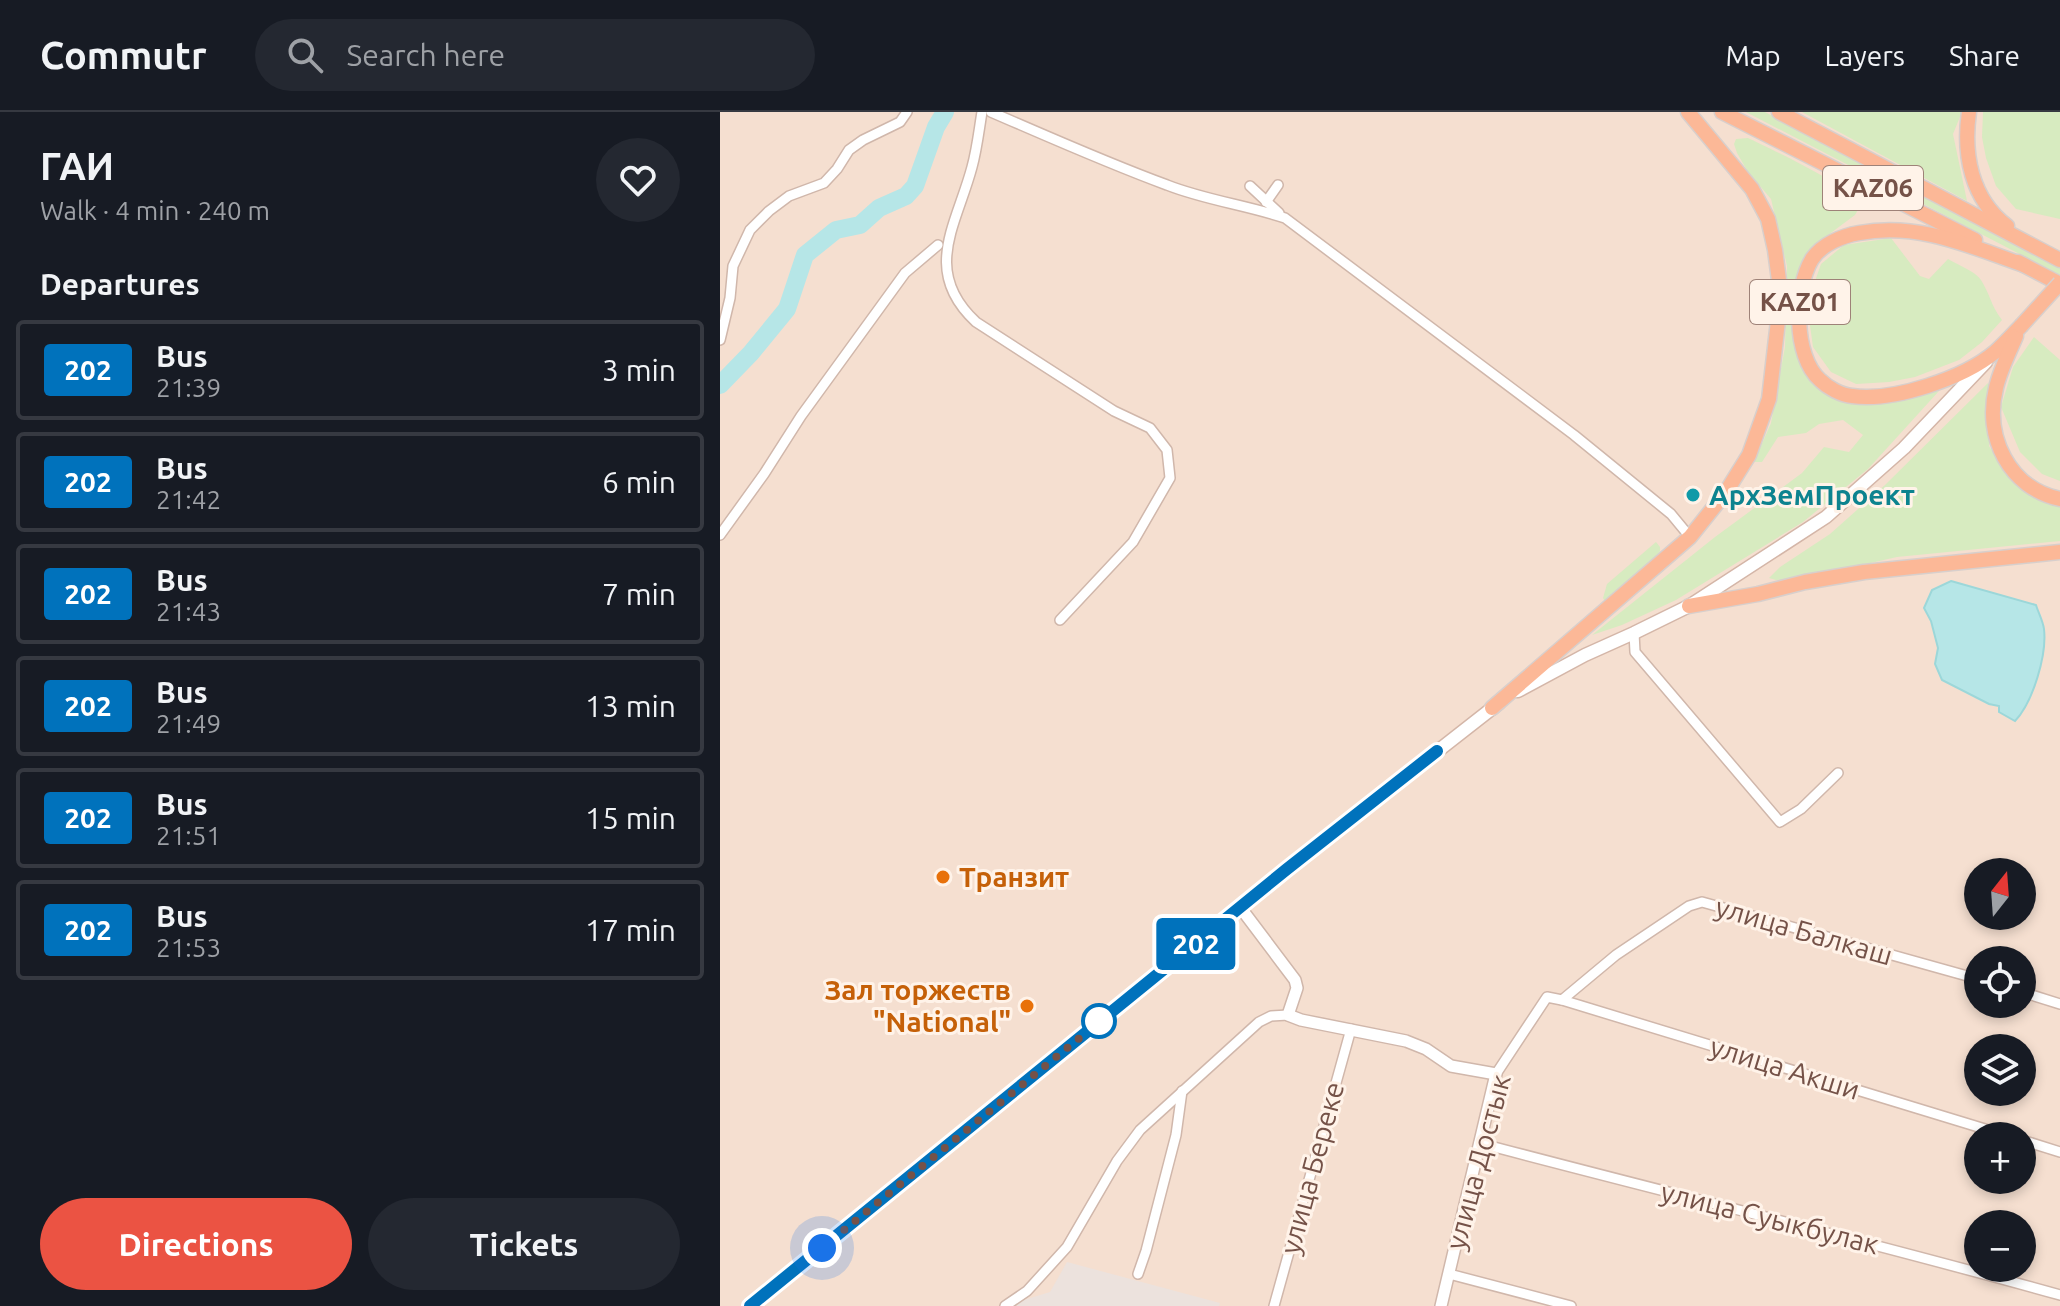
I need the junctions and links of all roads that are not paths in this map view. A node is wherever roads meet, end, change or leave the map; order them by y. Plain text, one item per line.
1 (907, 112) edge
2 (982, 112) edge
3 (991, 112) edge
4 (1688, 112) edge
5 (1722, 112) edge
6 (1779, 112) edge
7 (1969, 112) edge
8 (1278, 185) dead end
9 (1250, 186) dead end
10 (1266, 202) junction
11 (1285, 218) junction
12 (938, 245) dead end
13 (2036, 248) junction
14 (2060, 260) edge
15 (2024, 265) junction
16 (2060, 284) edge
17 (2021, 326) junction
18 (720, 340) edge
19 (1994, 353) junction
20 (2060, 499) edge
21 (720, 535) edge
22 (1690, 537) junction
23 (2060, 552) edge
24 (1689, 606) junction
25 (1060, 620) dead end
26 (1634, 633) junction
27 (1492, 708) junction
28 (1838, 773) dead end
29 (1240, 907) junction
30 (1964, 975) edge
31 (2036, 996) edge
32 (1562, 1000) junction
33 (2060, 1004) edge
34 (1288, 1015) junction
35 (1351, 1029) junction
36 (1496, 1074) junction
37 (1182, 1091) junction
38 (1964, 1123) edge
39 (1479, 1143) junction
40 (2036, 1144) edge
41 (2060, 1152) edge
42 (1138, 1274) dead end
43 (1449, 1274) junction
44 (2060, 1295) edge
45 (750, 1306) edge
46 (1005, 1306) edge
47 (1274, 1306) edge
48 (1441, 1306) edge
49 (1571, 1306) edge

1 - 18 street
2 - 25 street
3 - 11 street
4 - 22 highway
5 - 15 highway, KАZ06
6 - 13 highway, KАZ06
7 - 13 highway
8 - 10 street
9 - 10 street
10 - 11 street
11 - 22 street
12 - 21 street
13 - 14 highway, KАZ06
15 - 16 highway, KАZ06
15 - 19 highway, KАZ01
16 - 17 highway, KАZ01, bridge
17 - 19 highway, KАZ01
17 - 20 highway
19 - 24 main road
22 - 27 highway
23 - 24 highway
24 - 26 main road
26 - 27 main road
26 - 28 street
27 - 29 main road
29 - 34 street
29 - 45 main road
30 - 32 street, улица Балкаш
31 - 33 street
32 - 36 street, улица Достык
32 - 38 street, улица Акши
34 - 35 street
34 - 37 street
35 - 36 street
35 - 47 street, улица Береке
36 - 39 street, улица Достык
37 - 42 street
37 - 46 street
39 - 43 street, улица Достык
39 - 44 street, улица Суыкбулак
40 - 41 street
43 - 48 street, улица Достык
43 - 49 street

